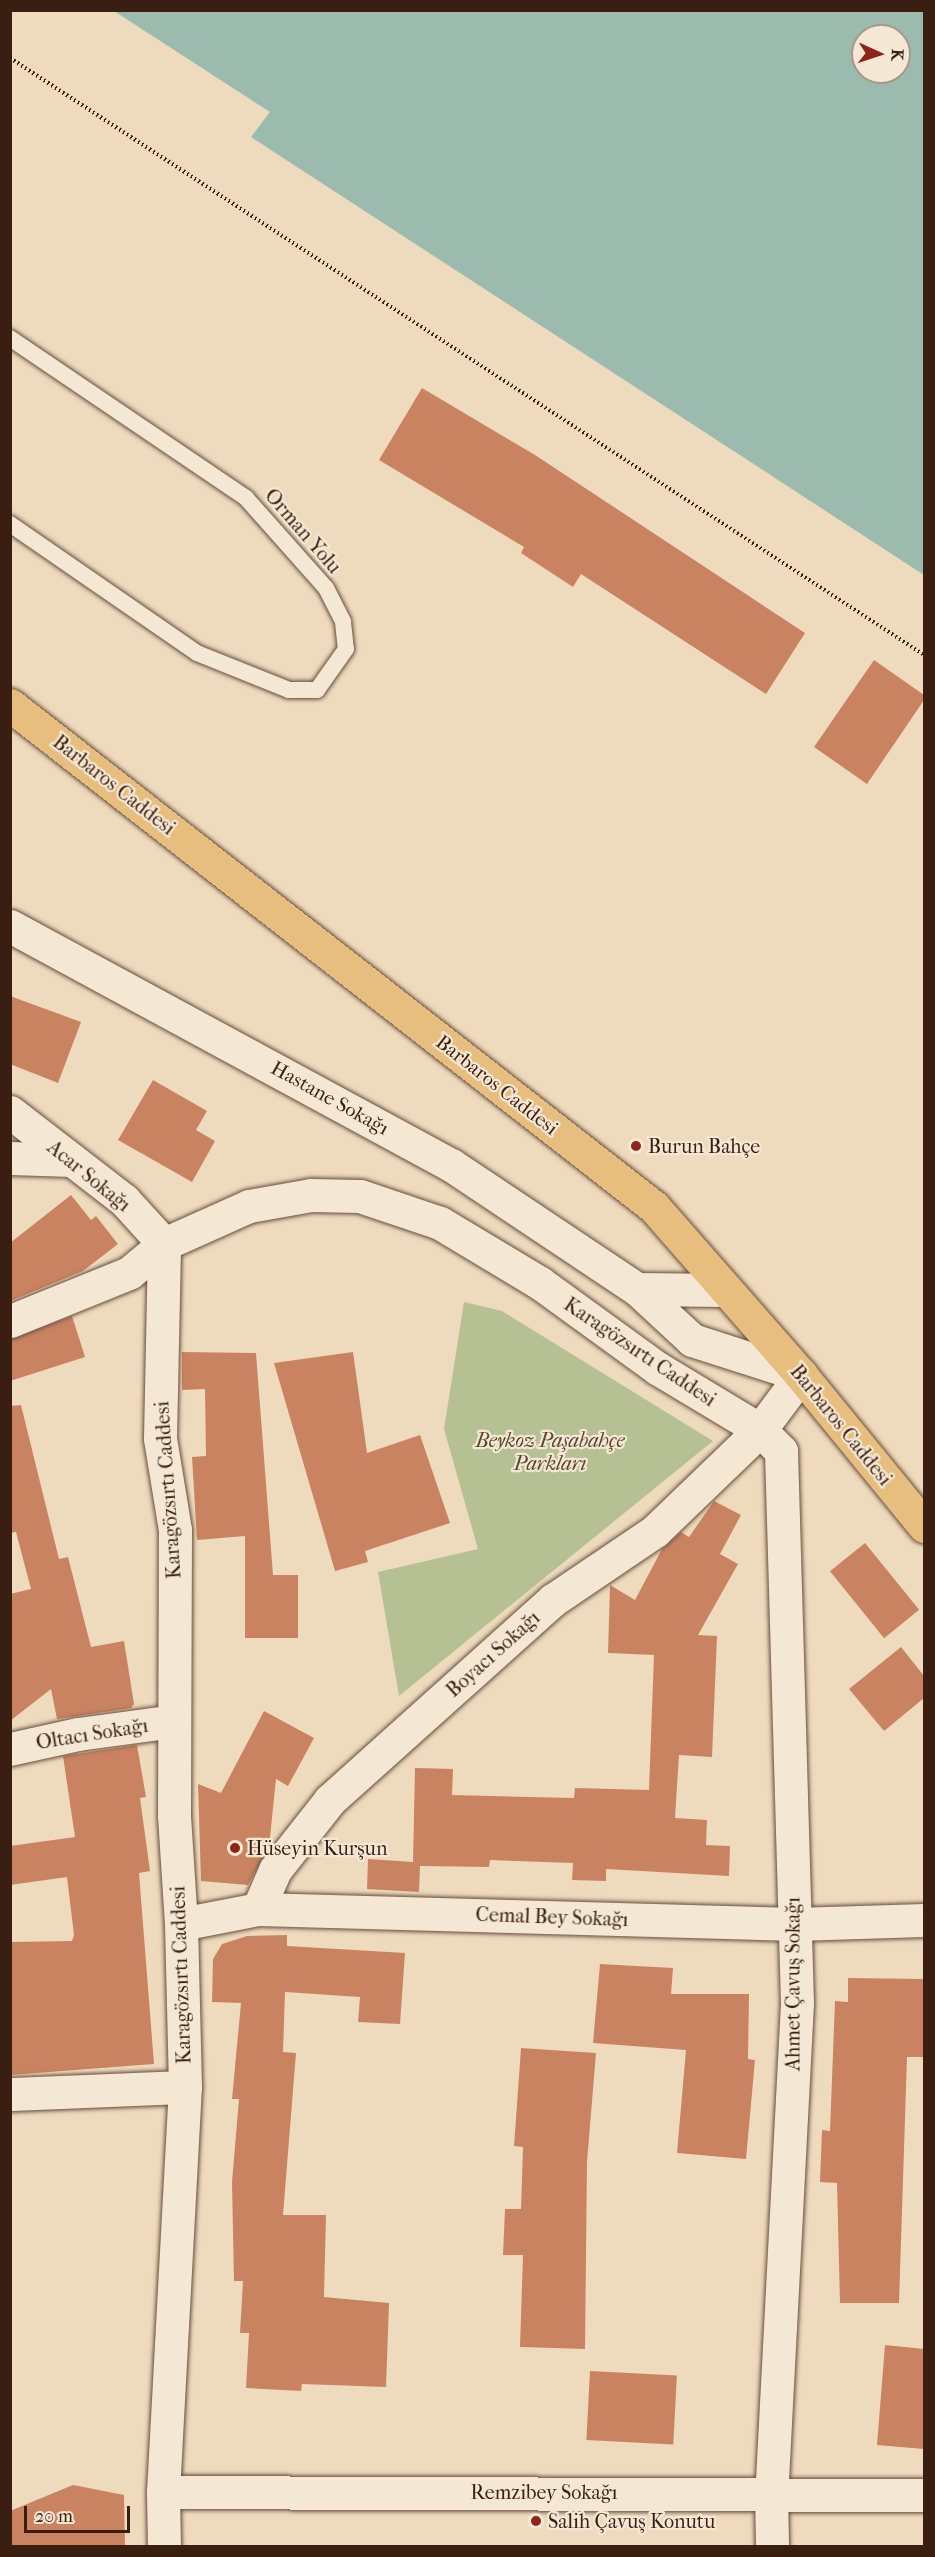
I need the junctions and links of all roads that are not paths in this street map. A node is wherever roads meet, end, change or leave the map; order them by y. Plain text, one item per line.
1 (10, 338) edge
2 (10, 525) edge
3 (10, 705) edge
4 (10, 927) edge
5 (10, 1112) edge
6 (10, 1158) edge
7 (72, 1160) junction
8 (164, 1244) junction
9 (637, 1289) junction
10 (726, 1290) junction
11 (10, 1321) edge
12 (801, 1375) junction
13 (760, 1430) junction
14 (924, 1526) edge
15 (174, 1721) junction
16 (10, 1749) edge
17 (258, 1909) junction
18 (924, 1920) edge
19 (182, 1924) junction
20 (795, 1924) junction
21 (185, 2087) junction
22 (10, 2094) edge
23 (771, 2492) junction
24 (164, 2493) junction
25 (924, 2495) edge
26 (165, 2547) edge
27 (772, 2547) edge

1 - 2 lane, Orman Yolu
3 - 10 main road, Barbaros Caddesi
4 - 9 street, Hastane Sokağı
5 - 7 street, Acar Sokağı
6 - 7 street
7 - 8 street, Acar Sokağı
8 - 11 street
8 - 13 street, Karagözsırtı Caddesi
8 - 15 street, Karagözsırtı Caddesi
9 - 10 street
9 - 12 street, Hastane Sokağı
10 - 12 main road, Barbaros Caddesi
12 - 13 street
12 - 14 main road, Barbaros Caddesi
13 - 17 street, Boyacı Sokağı
13 - 20 street, Ahmet Çavuş Sokağı
15 - 16 street, Oltacı Sokağı
15 - 19 street, Karagözsırtı Caddesi
17 - 19 street, Cemal Bey Sokağı
17 - 20 street, Cemal Bey Sokağı
18 - 20 street, Cemal Bey Sokağı
19 - 21 street, Karagözsırtı Caddesi
20 - 23 street, Ahmet Çavuş Sokağı
21 - 22 street
21 - 24 street, Karagözsırtı Caddesi
23 - 24 street, Remzibey Sokağı
23 - 25 street, Remzibey Sokağı
23 - 27 street, Ahmet Çavuş Sokağı
24 - 26 street, Karagözsırtı Caddesi

